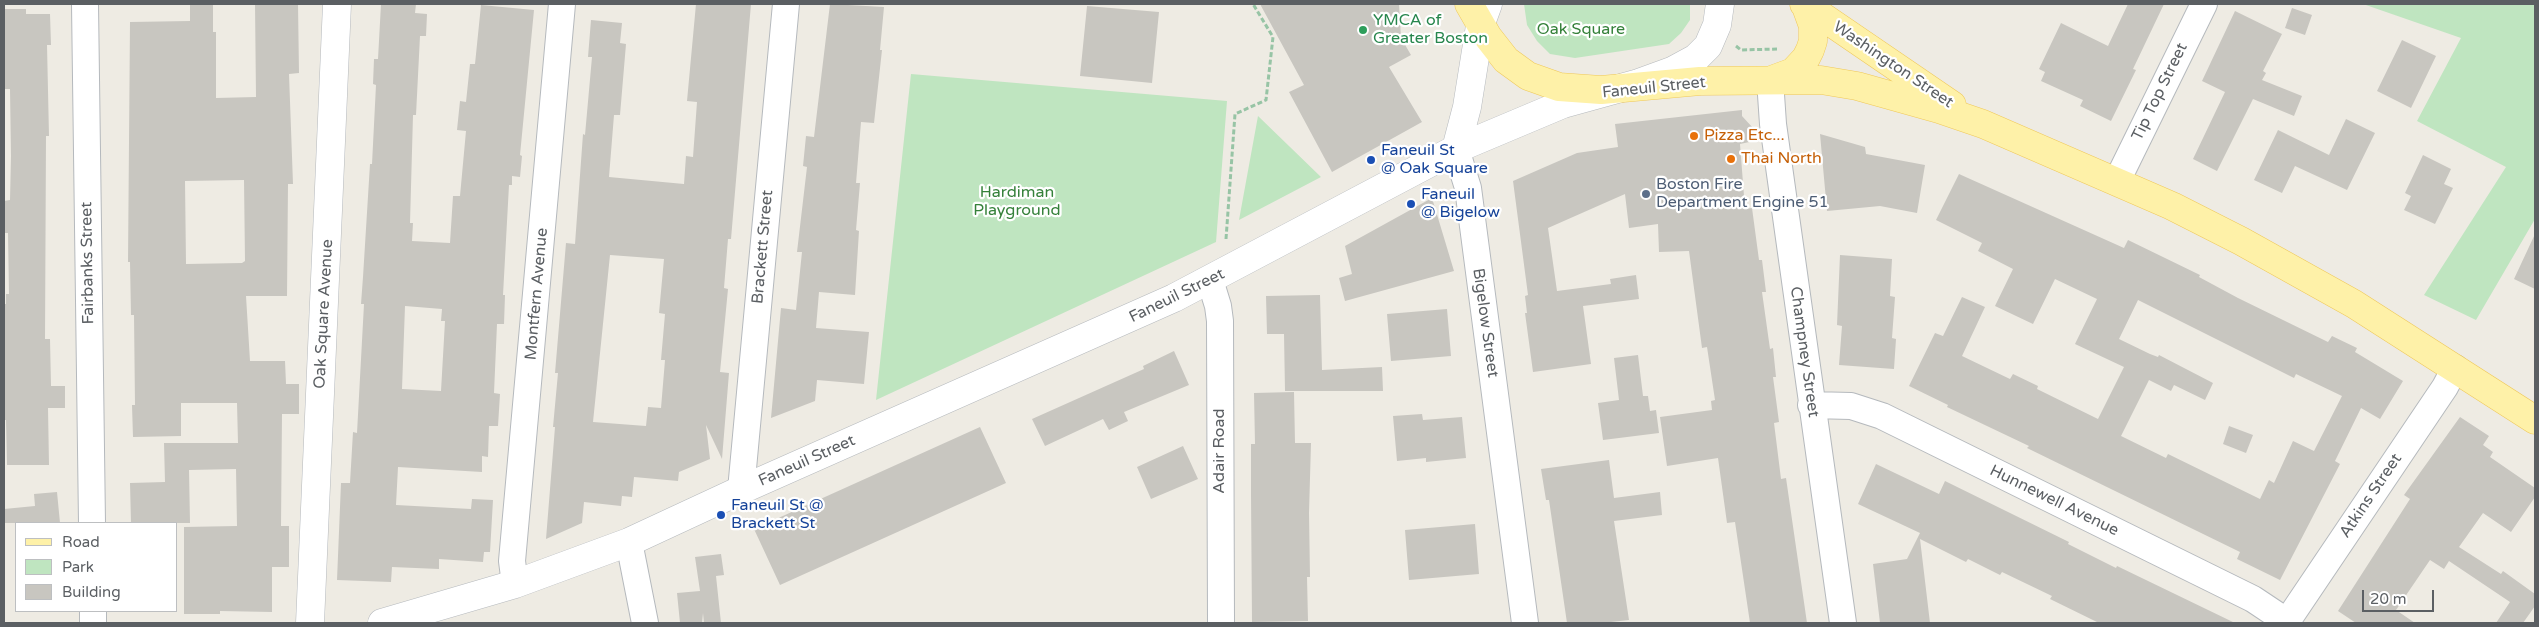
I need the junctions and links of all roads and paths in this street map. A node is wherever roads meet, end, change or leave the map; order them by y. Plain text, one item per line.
1 (84, 4) edge
2 (338, 4) edge
3 (562, 4) edge
4 (786, 4) edge
5 (1253, 4) edge
6 (1720, 4) edge
7 (1804, 4) edge
8 (2204, 4) edge
9 (1479, 11) edge
10 (1735, 43) dead end
11 (1777, 49) dead end
12 (1770, 80) junction
13 (1624, 88) junction
14 (1983, 124) junction
15 (1456, 149) junction
16 (2117, 181) junction
17 (1226, 239) dead end
18 (1210, 280) junction
19 (2455, 368) junction
20 (1811, 405) junction
21 (2535, 420) edge
22 (741, 490) junction
23 (92, 522) edge
24 (629, 542) junction
25 (514, 584) junction
26 (310, 623) edge
27 (382, 623) edge
28 (645, 623) edge
29 (1221, 623) edge
30 (1525, 623) edge
31 (1842, 623) edge
32 (2287, 623) edge

1 - 23 street, Fairbanks Street
2 - 26 street, Oak Square Avenue
3 - 25 street, Montfern Avenue
4 - 22 street, Brackett Street
5 - 17 path
6 - 13 street
7 - 12 main road
7 - 14 main road, Washington Street
8 - 16 street, Tip Top Street
9 - 13 main road
9 - 15 street
10 - 11 path
12 - 13 main road, Faneuil Street
12 - 14 main road, Faneuil Street
12 - 20 street, Champney Street
13 - 15 street, Faneuil Street
14 - 16 main road
15 - 18 street, Faneuil Street
15 - 30 street, Bigelow Street
16 - 19 main road
18 - 22 street, Faneuil Street
18 - 29 street, Adair Road
19 - 21 main road
19 - 32 street, Atkins Street
20 - 31 street, Champney Street
20 - 32 street, Hunnewell Avenue
22 - 24 street, Faneuil Street
24 - 25 street, Faneuil Street
24 - 28 street
25 - 27 street, Faneuil Street

